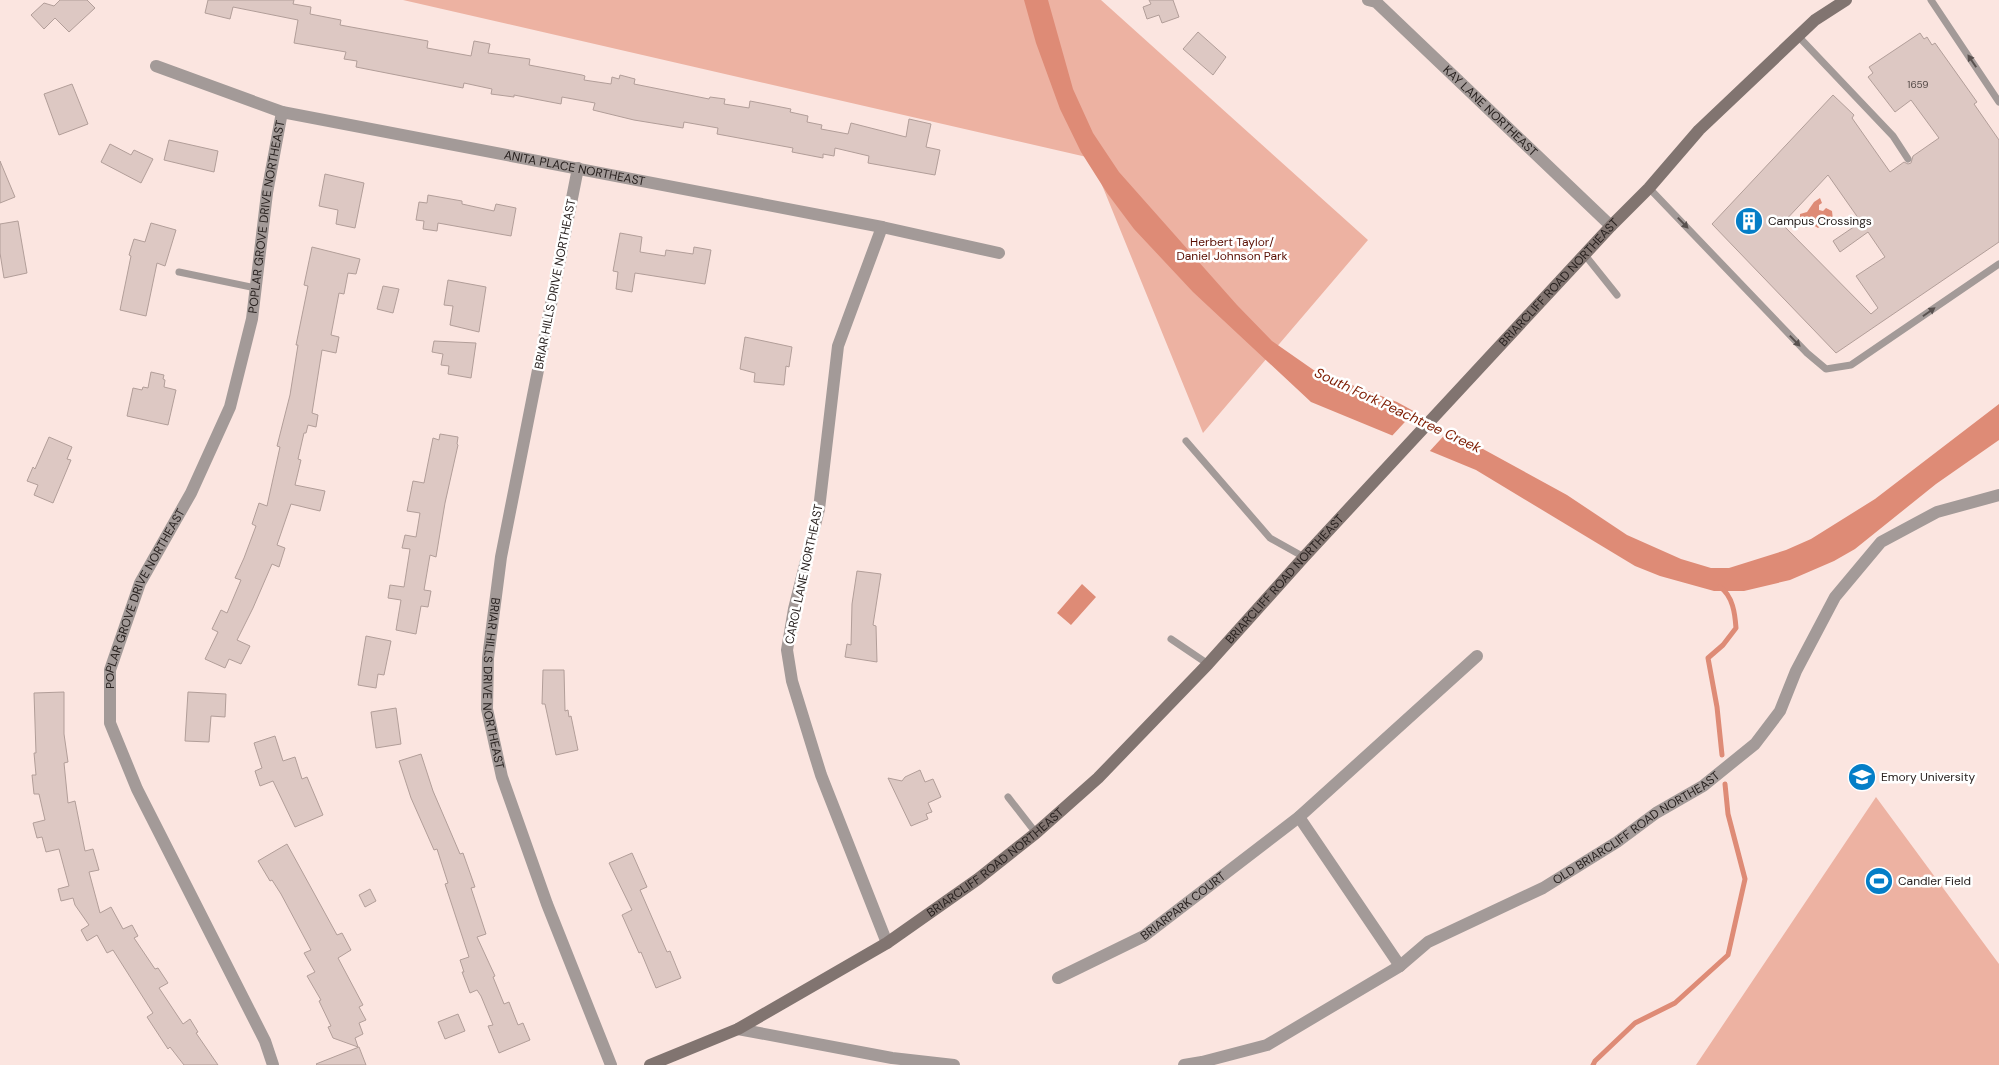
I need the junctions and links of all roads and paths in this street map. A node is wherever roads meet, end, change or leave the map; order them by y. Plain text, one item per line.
1 (1846, 0) edge
2 (1931, 0) edge
3 (1374, 1) edge
4 (1798, 36) junction
5 (156, 66) dead end
6 (1999, 102) edge
7 (282, 112) junction
8 (1908, 159) dead end
9 (578, 168) junction
10 (1649, 188) junction
11 (1611, 226) junction
12 (882, 228) junction
13 (1000, 253) dead end
14 (1585, 254) junction
15 (1999, 264) edge
16 (179, 272) dead end
17 (256, 288) junction
18 (1617, 295) dead end
19 (1186, 441) dead end
20 (1999, 495) edge
21 (1304, 558) junction
22 (1171, 639) dead end
23 (1477, 656) dead end
24 (1208, 664) junction
25 (1008, 797) dead end
26 (1298, 818) junction
27 (1036, 833) junction
28 (887, 943) junction
29 (1400, 966) junction
30 (1058, 978) dead end
31 (738, 1029) junction
32 (273, 1065) edge
33 (611, 1065) edge
34 (650, 1065) edge
35 (954, 1065) edge
36 (1184, 1065) edge

1 - 4 main road, BRIARCLIFF ROAD NORTHEAST
6 -> 2 lane
3 - 11 street, KAY LANE NORTHEAST
4 - 8 lane
4 - 10 main road, BRIARCLIFF ROAD NORTHEAST
5 - 7 street, ANITA PLACE NORTHEAST
7 - 9 street, ANITA PLACE NORTHEAST
7 - 17 street, POPLAR GROVE DRIVE NORTHEAST
9 - 12 street, ANITA PLACE NORTHEAST
9 - 33 street, BRIAR HILLS DRIVE NORTHEAST
10 - 11 main road, BRIARCLIFF ROAD NORTHEAST
10 -> 15 lane
11 - 14 main road, BRIARCLIFF ROAD NORTHEAST
12 - 13 street, ANITA PLACE NORTHEAST
12 - 28 street, CAROL LANE NORTHEAST
14 - 18 lane
14 - 21 main road, BRIARCLIFF ROAD NORTHEAST
16 - 17 lane
17 - 32 street, POPLAR GROVE DRIVE NORTHEAST
19 - 21 lane
20 - 29 street, OLD BRIARCLIFF ROAD NORTHEAST
21 - 24 main road, BRIARCLIFF ROAD NORTHEAST
22 - 24 lane
23 - 26 street, BRIARPARK COURT
24 - 27 main road, BRIARCLIFF ROAD NORTHEAST
25 - 27 lane
26 - 29 street
26 - 30 street, BRIARPARK COURT
27 - 28 main road, BRIARCLIFF ROAD NORTHEAST
28 - 31 main road, BRIARCLIFF ROAD NORTHEAST
29 - 36 street, OLD BRIARCLIFF ROAD NORTHEAST
31 - 34 main road, BRIARCLIFF ROAD NORTHEAST
31 - 35 street

